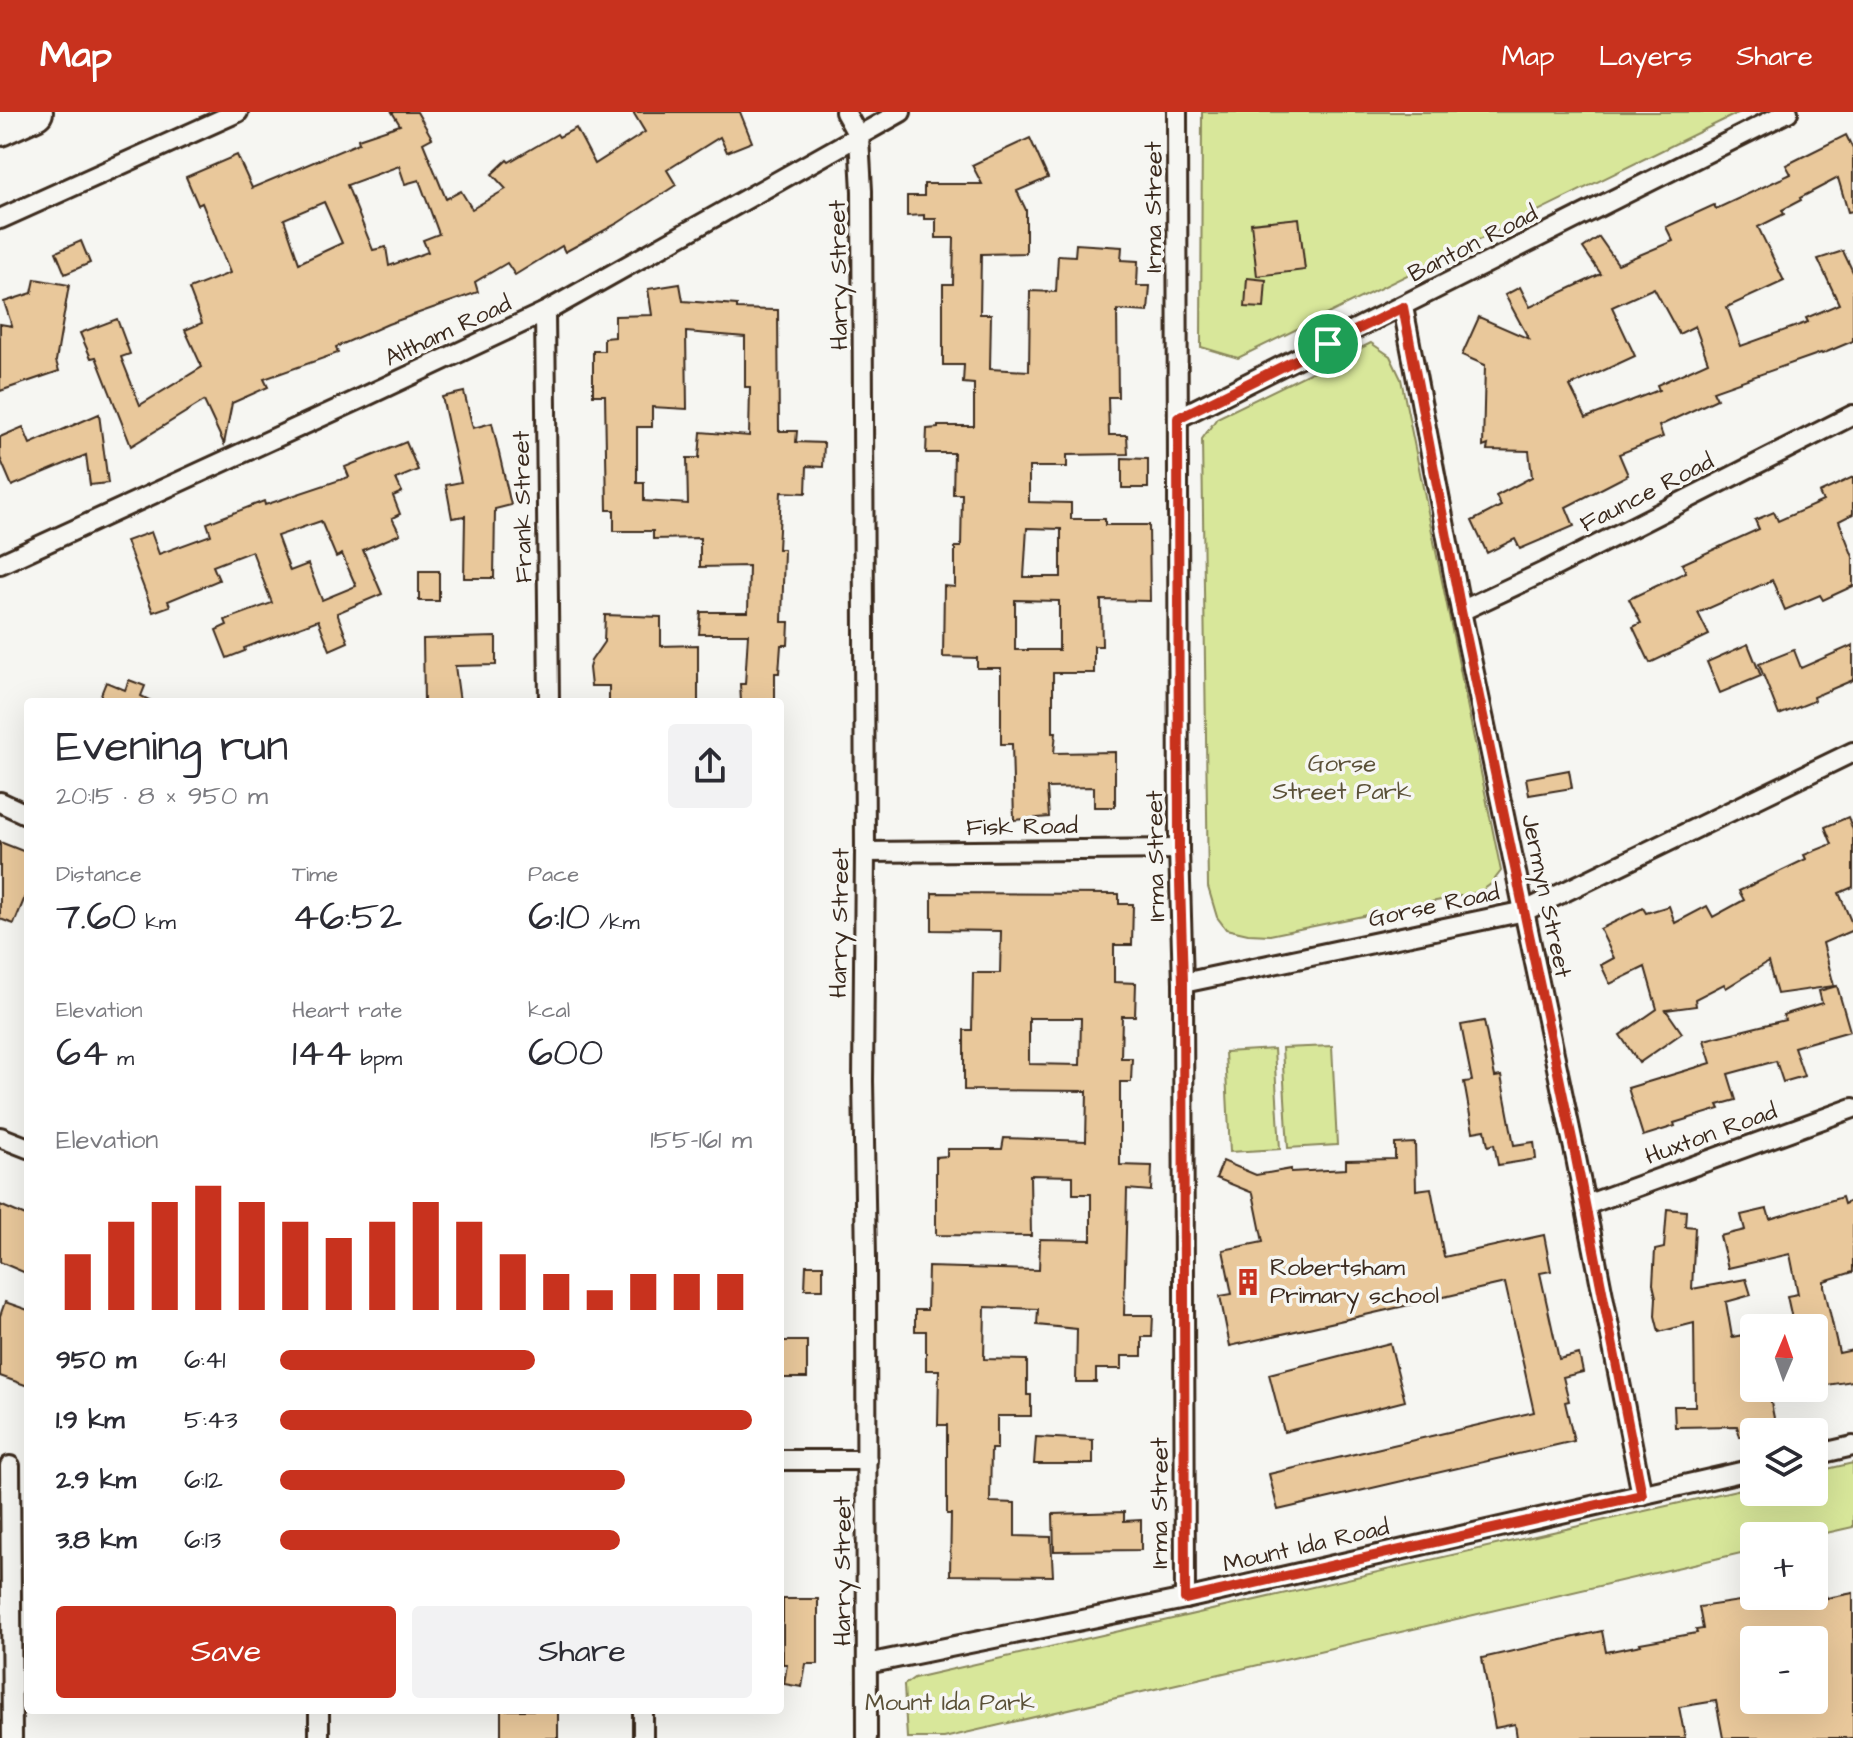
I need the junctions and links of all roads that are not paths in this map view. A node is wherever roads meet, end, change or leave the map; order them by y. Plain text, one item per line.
1 (35, 112) edge
2 (238, 112) edge
3 (845, 112) edge
4 (901, 112) edge
5 (1177, 112) edge
6 (1788, 112) edge
7 (0, 128) edge
8 (859, 137) junction
9 (0, 219) edge
10 (1403, 307) junction
11 (545, 312) junction
12 (1853, 415) edge
13 (1178, 418) junction
14 (0, 564) edge
15 (1461, 611) junction
16 (549, 698) edge
17 (1853, 752) edge
18 (0, 802) edge
19 (24, 813) edge
20 (1179, 849) junction
21 (865, 852) junction
22 (1525, 911) junction
23 (1183, 983) junction
24 (1853, 1108) edge
25 (0, 1137) edge
26 (24, 1146) edge
27 (1586, 1205) junction
28 (1853, 1446) edge
29 (1828, 1452) edge
30 (784, 1460) edge
31 (867, 1460) junction
32 (13, 1464) edge
33 (1740, 1472) edge
34 (1642, 1495) junction
35 (1185, 1599) junction
36 (867, 1664) junction
37 (319, 1714) edge
38 (643, 1714) edge
39 (12, 1738) edge
40 (319, 1738) edge
41 (643, 1738) edge
42 (867, 1738) edge

1 - 7 highway
2 - 9 street
3 - 8 street, Harry Street
4 - 8 street, Altham Road
5 - 13 street, Irma Street
6 - 10 street, Banton Road
8 - 11 street, Altham Road
8 - 21 street, Harry Street
10 - 13 street, Banton Road
10 - 15 street, Jermyn Street
11 - 14 street, Altham Road
11 - 16 street, Frank Street
12 - 15 street, Faunce Road
13 - 20 street, Irma Street
15 - 22 street, Jermyn Street
17 - 22 street, Gorse Road
18 - 19 street
20 - 21 street, Fisk Road
20 - 23 street, Irma Street
21 - 31 street, Harry Street
22 - 23 street, Gorse Road
22 - 27 street, Jermyn Street
23 - 35 street, Irma Street
24 - 27 street, Huxton Road
25 - 26 street
27 - 34 street, Jermyn Street
28 - 29 street
30 - 31 street
31 - 36 street, Harry Street
32 - 39 street
33 - 34 street, Mount Ida Road
34 - 35 street, Mount Ida Road
35 - 36 street, Mount Ida Road
36 - 42 street, Harry Street
37 - 40 street
38 - 41 street

